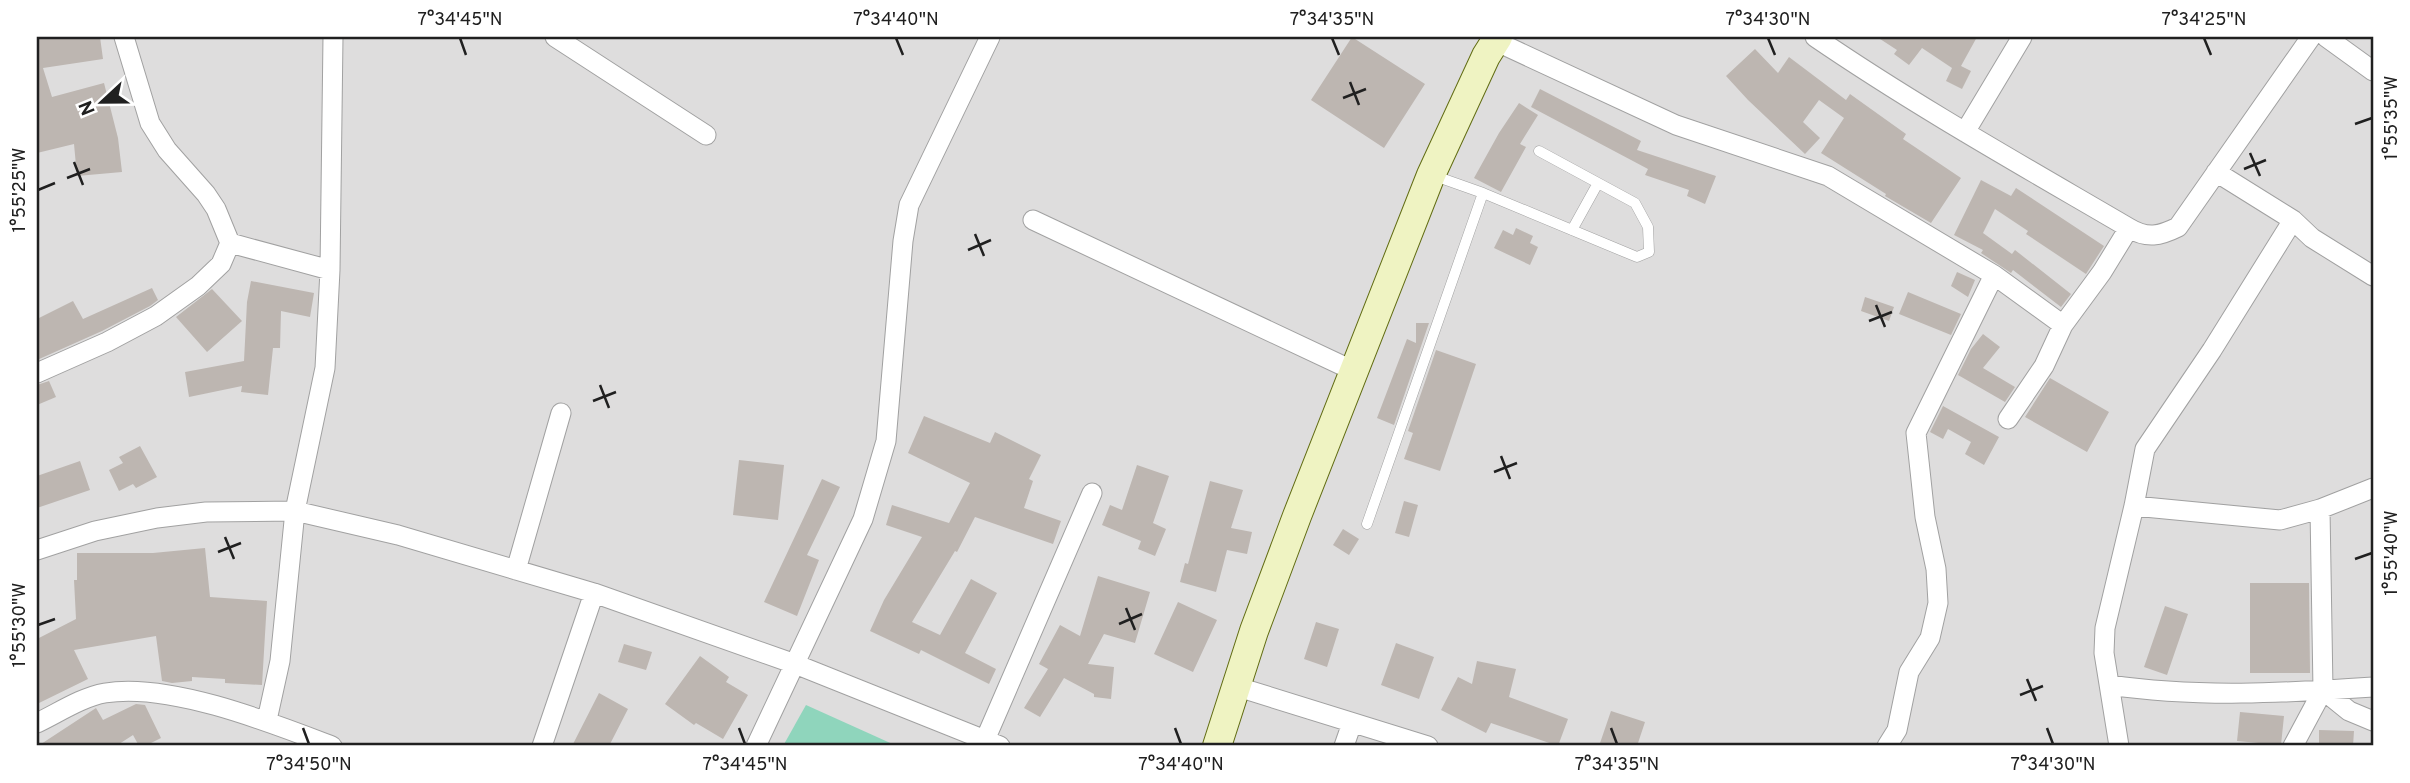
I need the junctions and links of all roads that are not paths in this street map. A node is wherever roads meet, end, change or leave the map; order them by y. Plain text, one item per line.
1 (124, 37) edge
2 (555, 37) edge
3 (990, 37) edge
4 (1815, 37) edge
5 (2022, 37) edge
6 (2311, 37) edge
7 (2326, 37) edge
8 (333, 38) edge
9 (1497, 39) edge
10 (2373, 71) edge
11 (1965, 132) junction
12 (706, 135) dead end
13 (1539, 151) dead end
14 (2216, 172) junction
15 (1431, 175) junction
16 (1598, 183) junction
17 (1483, 194) junction
18 (1033, 220) dead end
19 (2293, 220) junction
20 (2129, 228) junction
21 (1572, 230) junction
22 (230, 243) junction
23 (330, 270) junction
24 (1994, 275) junction
25 (2373, 276) edge
26 (2063, 326) junction
27 (1354, 370) junction
28 (37, 373) edge
29 (561, 413) dead end
30 (2008, 419) dead end
31 (2373, 488) edge
32 (1092, 493) dead end
33 (2134, 506) junction
34 (2320, 509) junction
35 (295, 511) junction
36 (1367, 524) dead end
37 (37, 550) edge
38 (516, 570) junction
39 (594, 593) junction
40 (795, 664) junction
41 (2110, 685) junction
42 (1238, 687) junction
43 (2373, 687) edge
44 (2323, 690) junction
45 (267, 720) junction
46 (2373, 721) edge
47 (37, 723) edge
48 (1352, 723) junction
49 (993, 743) edge
50 (332, 746) edge
51 (542, 746) edge
52 (756, 746) edge
53 (1217, 746) edge
54 (1344, 746) edge
55 (1428, 746) edge
56 (1887, 746) edge
57 (2119, 746) edge
58 (2294, 746) edge

1 - 22 street
2 - 12 street
3 - 40 street
4 - 11 street
5 - 11 street
6 - 14 street
7 - 10 street
8 - 23 street
9 - 15 street
9 - 24 street
11 - 20 street
13 - 16 lane
14 - 19 street
14 - 20 street
15 - 17 lane
15 - 27 street
16 - 21 lane
16 - 21 lane
17 - 21 lane
17 - 36 lane
18 - 27 street
19 - 25 street
19 - 33 street
20 - 26 street
22 - 23 street
22 - 28 street
23 - 35 street
24 - 26 street
24 - 56 street
26 - 30 street
27 - 42 street
29 - 38 street
31 - 34 street
32 - 49 street
33 - 34 street
33 - 41 street
34 - 44 street
35 - 37 street
35 - 38 street
35 - 45 street
38 - 39 street
39 - 40 street
39 - 51 street
40 - 49 street
40 - 52 street
41 - 44 street
41 - 57 street
42 - 48 street
42 - 53 street
43 - 44 street
44 - 46 street
44 - 58 street
45 - 47 street
45 - 50 street
48 - 54 street
48 - 55 street

